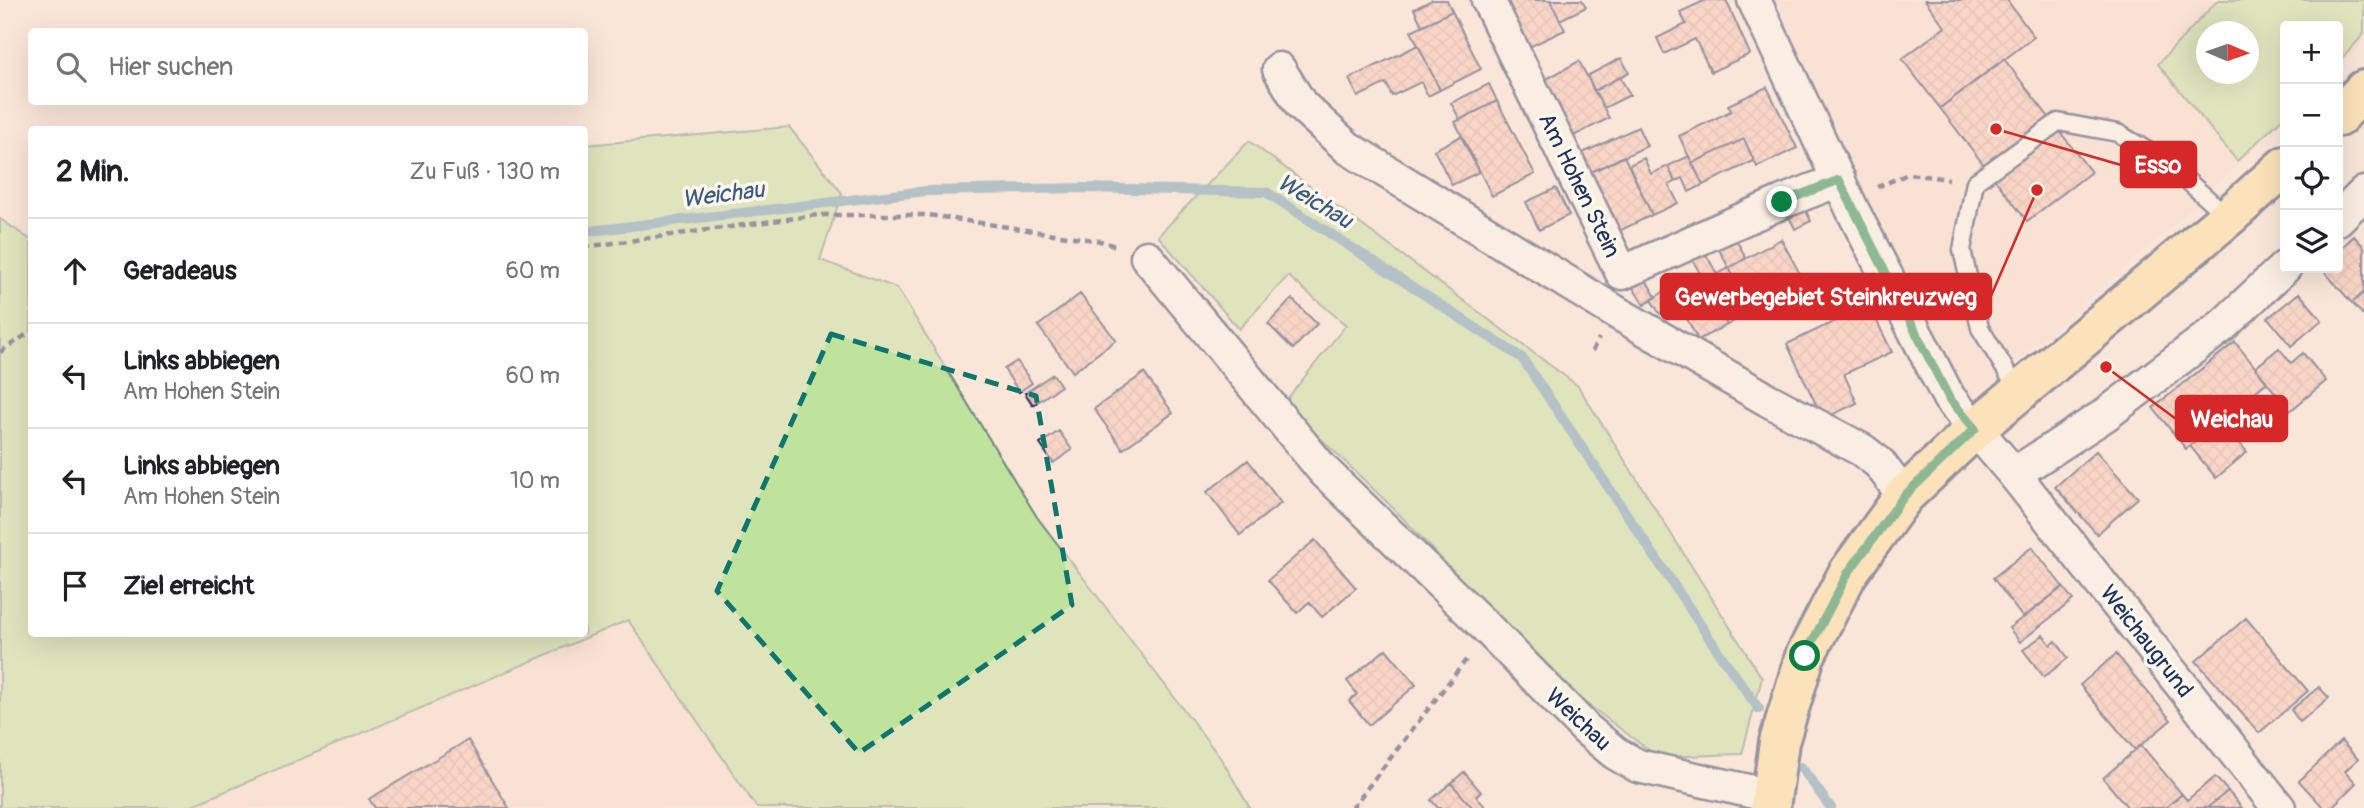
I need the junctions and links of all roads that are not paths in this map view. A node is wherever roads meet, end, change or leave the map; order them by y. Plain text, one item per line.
1 (1489, 0) edge
2 (1754, 0) edge
3 (1279, 69) dead end
4 (2364, 90) edge
5 (2343, 112) edge
6 (2280, 170) edge
7 (1839, 180) junction
8 (2364, 193) edge
9 (2343, 214) edge
10 (2228, 216) junction
11 (1147, 257) road end
12 (2280, 272) edge
13 (2019, 392) junction
14 (1975, 429) junction
15 (2014, 474) junction
16 (1904, 496) junction
17 (1771, 802) edge
18 (2280, 808) edge

1 - 7 street, Am Hohen Stein
2 - 7 street
3 - 16 street
4 - 5 main road
6 - 10 main road
7 - 14 street
8 - 9 street
10 - 13 main road
10 - 13 lane
11 - 17 street, Weichau
12 - 15 street
13 - 14 main road
14 - 15 street, Weichaugrund
14 - 16 main road
15 - 18 street, Weichaugrund
16 - 17 main road

